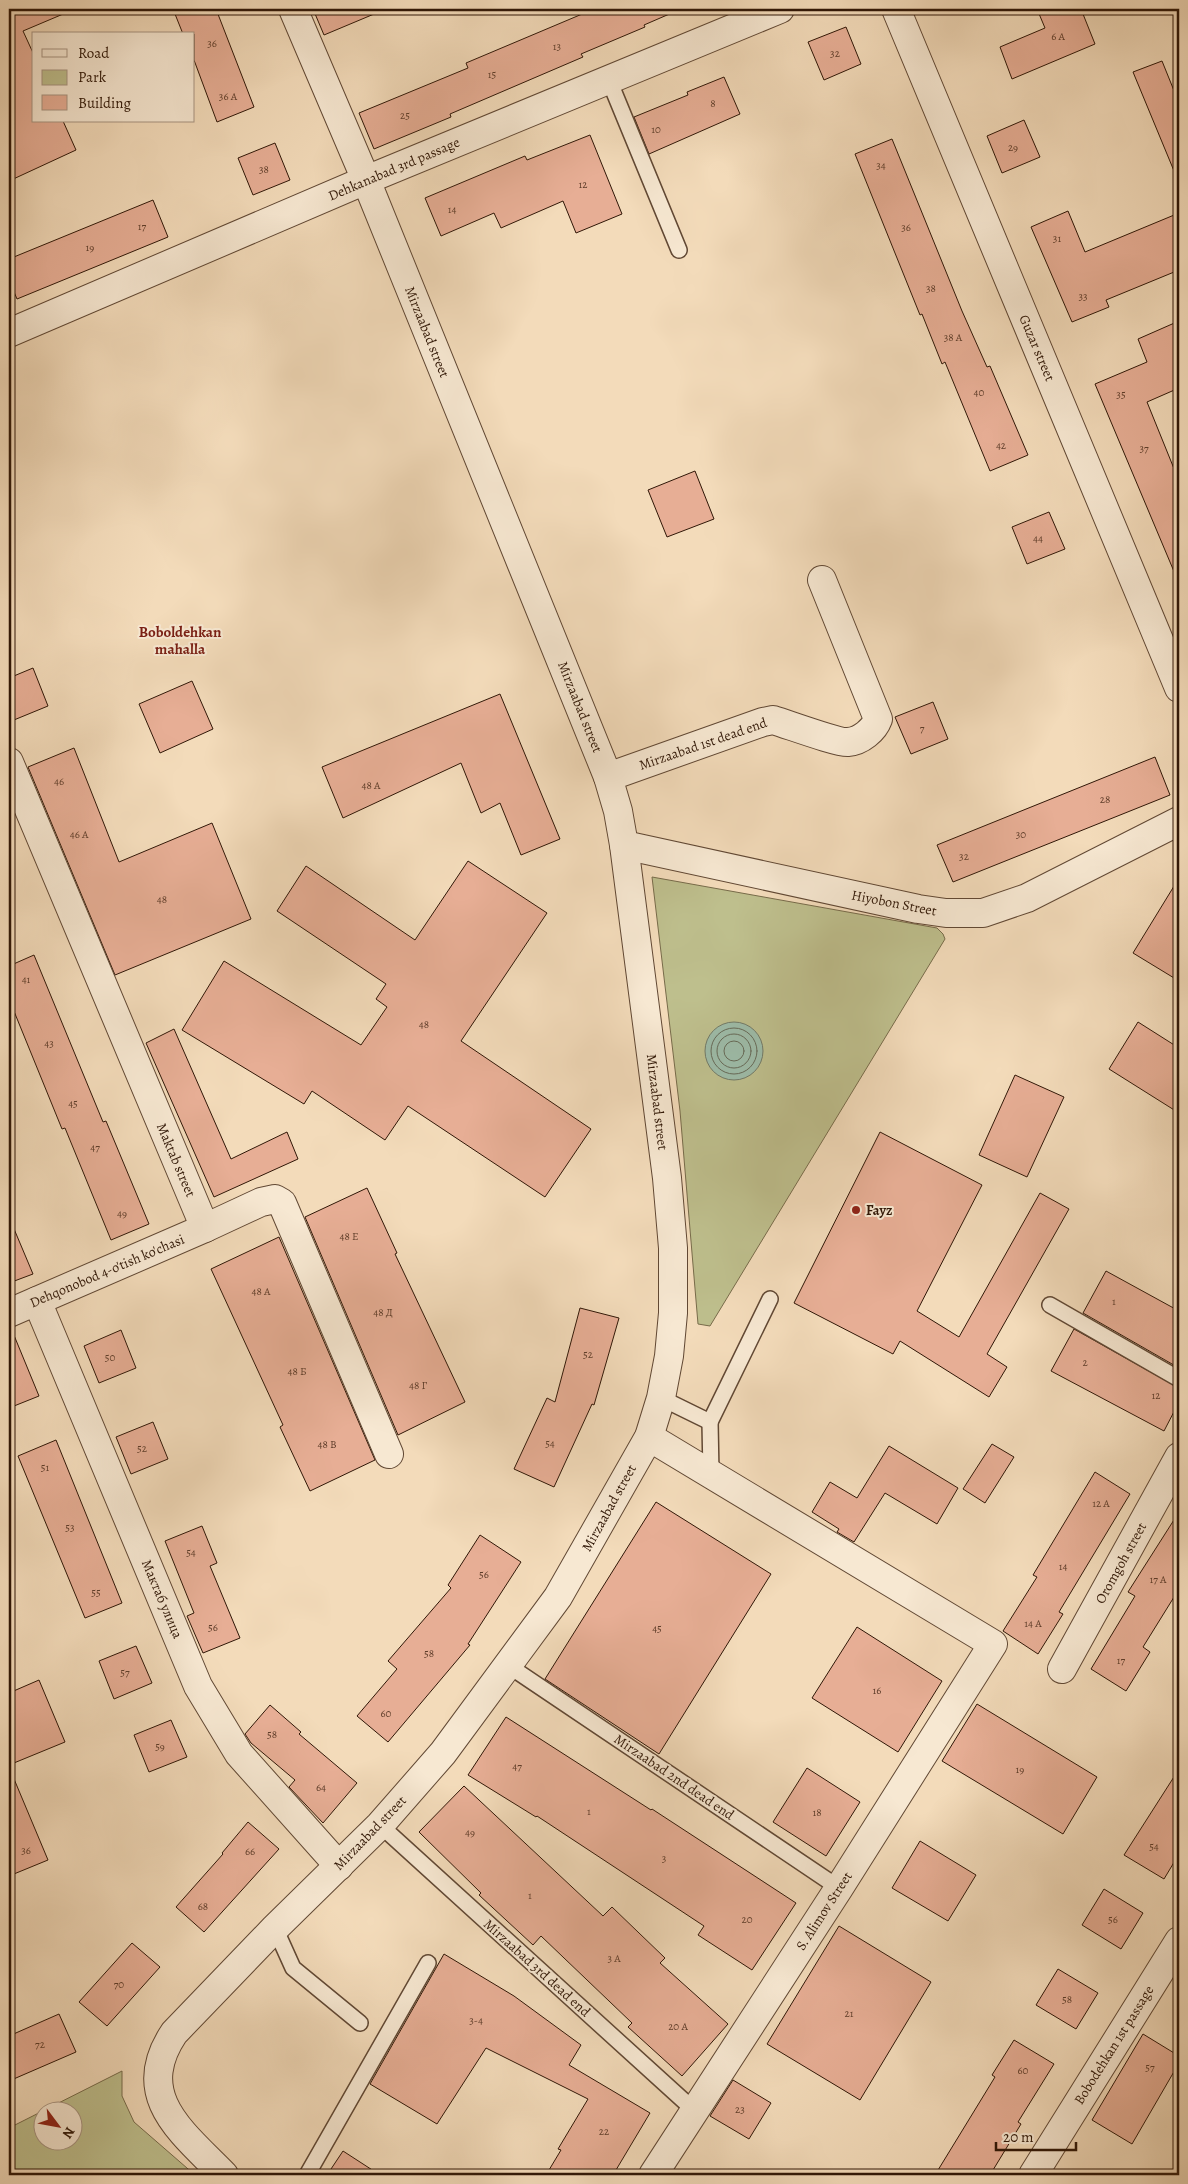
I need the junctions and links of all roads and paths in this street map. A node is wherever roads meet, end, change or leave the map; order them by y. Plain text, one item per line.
1 (293, 9) edge
2 (780, 9) edge
3 (896, 9) edge
4 (610, 80) junction
5 (366, 180) junction
6 (679, 250) dead end
7 (9, 333) edge
8 (822, 580) dead end
9 (1179, 688) edge
10 (9, 762) edge
11 (608, 777) junction
12 (1179, 821) edge
13 (624, 845) junction
14 (205, 1228) junction
15 (770, 1299) dead end
16 (37, 1301) junction
17 (1050, 1305) dead end
18 (9, 1313) edge
19 (1179, 1378) edge
20 (662, 1398) junction
21 (710, 1422) junction
22 (648, 1437) junction
23 (389, 1454) dead end
24 (1179, 1457) edge
25 (711, 1474) junction
26 (509, 1666) junction
27 (1062, 1669) dead end
28 (380, 1825) junction
29 (339, 1866) junction
30 (839, 1888) junction
31 (276, 1928) junction
32 (1179, 1941) edge
33 (428, 1963) dead end
34 (360, 2023) dead end
35 (694, 2111) junction
36 (224, 2175) edge
37 (307, 2175) edge
38 (653, 2175) edge
39 (1033, 2175) edge

1 - 5 street, Mirzaаbаd street
2 - 4 street, Dehkanabad 3rd passage
3 - 9 street, Guzar street
4 - 5 street, Dehkanabad 3rd passage
4 - 6 lane
5 - 7 street, Dehkanabad 3rd passage
5 - 11 street, Mirzaаbаd street
8 - 11 street, Mirzaabad 1st dead end
10 - 14 street, Maktab street
11 - 13 street, Mirzaаbаd street
12 - 13 street, Hiyobon Street
13 - 20 street, Mirzaаbаd street
14 - 16 street, Dehqonobod 4-o'tish ko'chasi
14 - 23 street
15 - 21 lane
16 - 18 street, Dehqonobod 4-o'tish ko'chasi
16 - 29 street, Мактаб улица
17 - 19 lane
20 - 21 lane
20 - 22 street, Mirzaаbаd street
21 - 25 lane
22 - 25 street
22 - 26 street, Mirzaаbаd street
24 - 27 street, Oromgoh street
25 - 30 street, S. Alimov Street
26 - 28 street, Mirzaаbаd street
26 - 30 lane, Mirzaabad 2nd dead end
28 - 29 street, Mirzaаbаd street
28 - 35 lane, Mirzaаbаd 3rd dead end
29 - 31 street, Mirzaаbаd street
30 - 35 street, S. Alimov Street
31 - 34 lane
31 - 36 street, Mirzaаbаd street
32 - 39 street, Bobodehkan 1st passage
33 - 37 lane
35 - 38 street, S. Alimov Street

